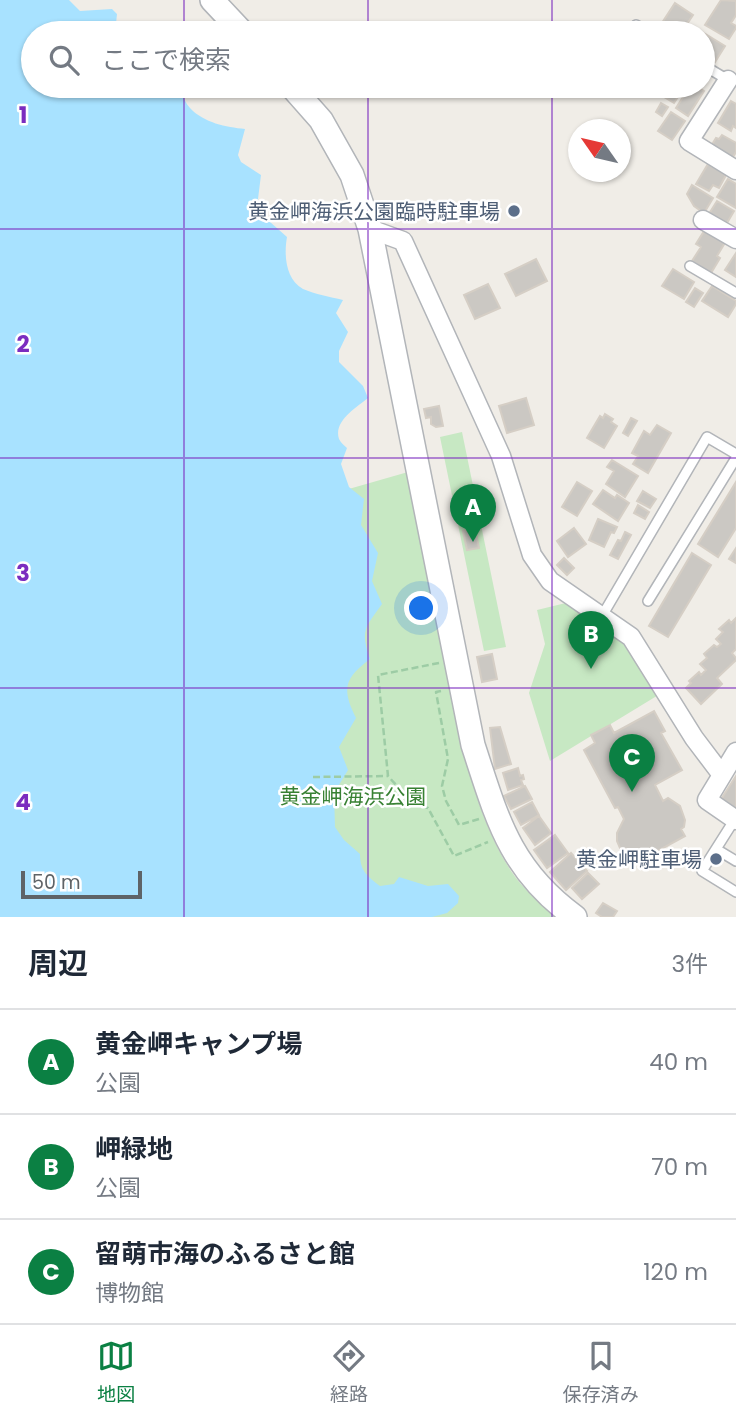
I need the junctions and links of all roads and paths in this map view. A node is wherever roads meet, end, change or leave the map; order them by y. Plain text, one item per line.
1 (212, 0) edge
2 (232, 21) edge
3 (715, 70) edge
4 (733, 77) edge
5 (302, 98) edge
6 (736, 170) edge
7 (703, 220) dead end
8 (370, 229) junction
9 (736, 239) edge
10 (690, 266) dead end
11 (736, 293) edge
12 (736, 456) edge
13 (648, 601) dead end
14 (602, 616) junction
15 (442, 662) dead end
16 (448, 690) dead end
17 (736, 752) edge
18 (455, 757) dead end
19 (448, 759) junction
20 (722, 775) junction
21 (388, 776) junction
22 (313, 777) dead end
23 (482, 818) dead end
24 (735, 819) edge
25 (491, 841) dead end
26 (716, 849) junction
27 (736, 861) edge
28 (736, 892) edge
29 (575, 917) edge

1 - 2 street
3 - 4 lane
4 - 6 street
5 - 8 street
7 - 9 street
8 - 14 street
8 - 29 street
10 - 11 lane
12 - 13 lane
12 - 14 lane
14 - 20 street
15 - 21 path
16 - 19 path
17 - 20 street
18 - 19 path
19 - 23 path
20 - 24 street
21 - 22 path
21 - 25 path
24 - 26 lane
26 - 27 lane
26 - 28 lane

